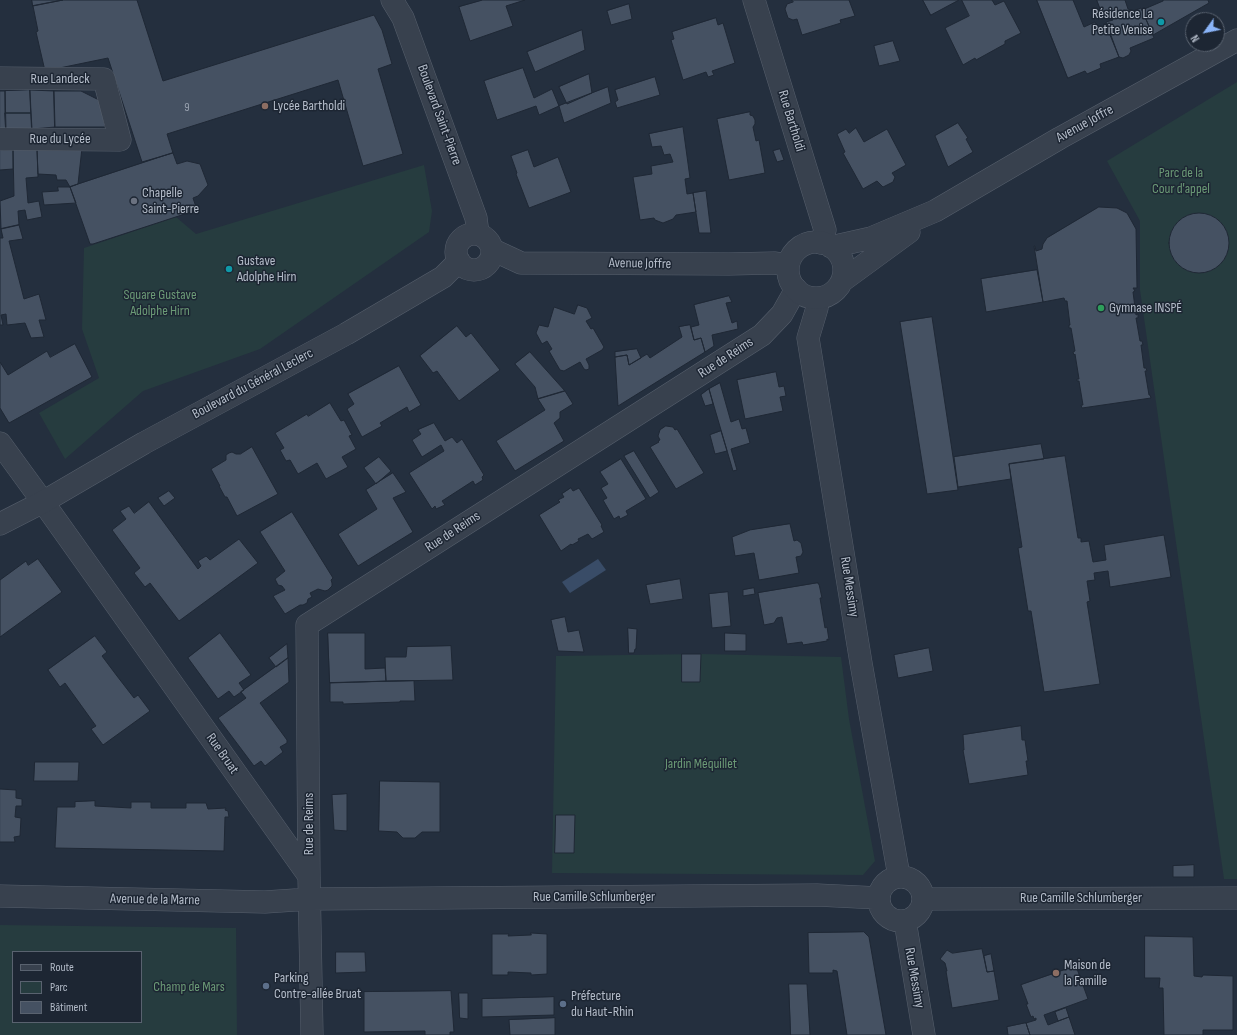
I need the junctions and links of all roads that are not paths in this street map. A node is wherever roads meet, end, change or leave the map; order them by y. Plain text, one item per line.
1 (392, 0) edge
2 (754, 0) edge
3 (1237, 40) edge
4 (0, 78) edge
5 (0, 139) edge
6 (120, 140) joint
7 (934, 211) junction
8 (478, 234) junction
9 (826, 245) junction
10 (493, 250) junction
11 (458, 261) junction
12 (788, 265) junction
13 (842, 281) junction
14 (796, 289) junction
15 (816, 299) junction
16 (0, 443) edge
17 (43, 502) junction
18 (0, 524) edge
19 (309, 876) junction
20 (899, 876) junction
21 (0, 896) edge
22 (879, 898) junction
23 (1237, 898) edge
24 (310, 899) junction
25 (924, 899) junction
26 (905, 921) junction
27 (312, 1035) edge
28 (924, 1035) edge

1 - 8 street, Boulevard Saint-Pierre
2 - 9 street, Rue Bartholdi
3 - 7 street, Avenue Joffre
4 - 6 street, Rue Landeck
5 - 6 street, Rue du Lycée
7 - 9 street, Avenue Joffre
7 - 13 street, Avenue Joffre
8 - 10 street
8 - 11 street
9 - 12 street
9 - 13 street
10 - 11 street
10 - 12 street, Avenue Joffre
11 - 17 street, Boulevard du Général Leclerc
12 - 14 street
13 - 15 street
14 - 15 street
14 - 19 street, Rue de Reims
15 - 20 street, Rue Messimy
16 - 17 street, Rue Bruat
17 - 18 street, Boulevard du Général Leclerc
17 - 19 street, Rue Bruat
19 - 24 street
20 - 22 street
20 - 25 street
21 - 24 street, Avenue de la Marne
22 - 24 street, Rue Camille Schlumberger
22 - 26 street
23 - 25 street, Rue Camille Schlumberger
24 - 27 street
25 - 26 street
26 - 28 street, Rue Messimy

